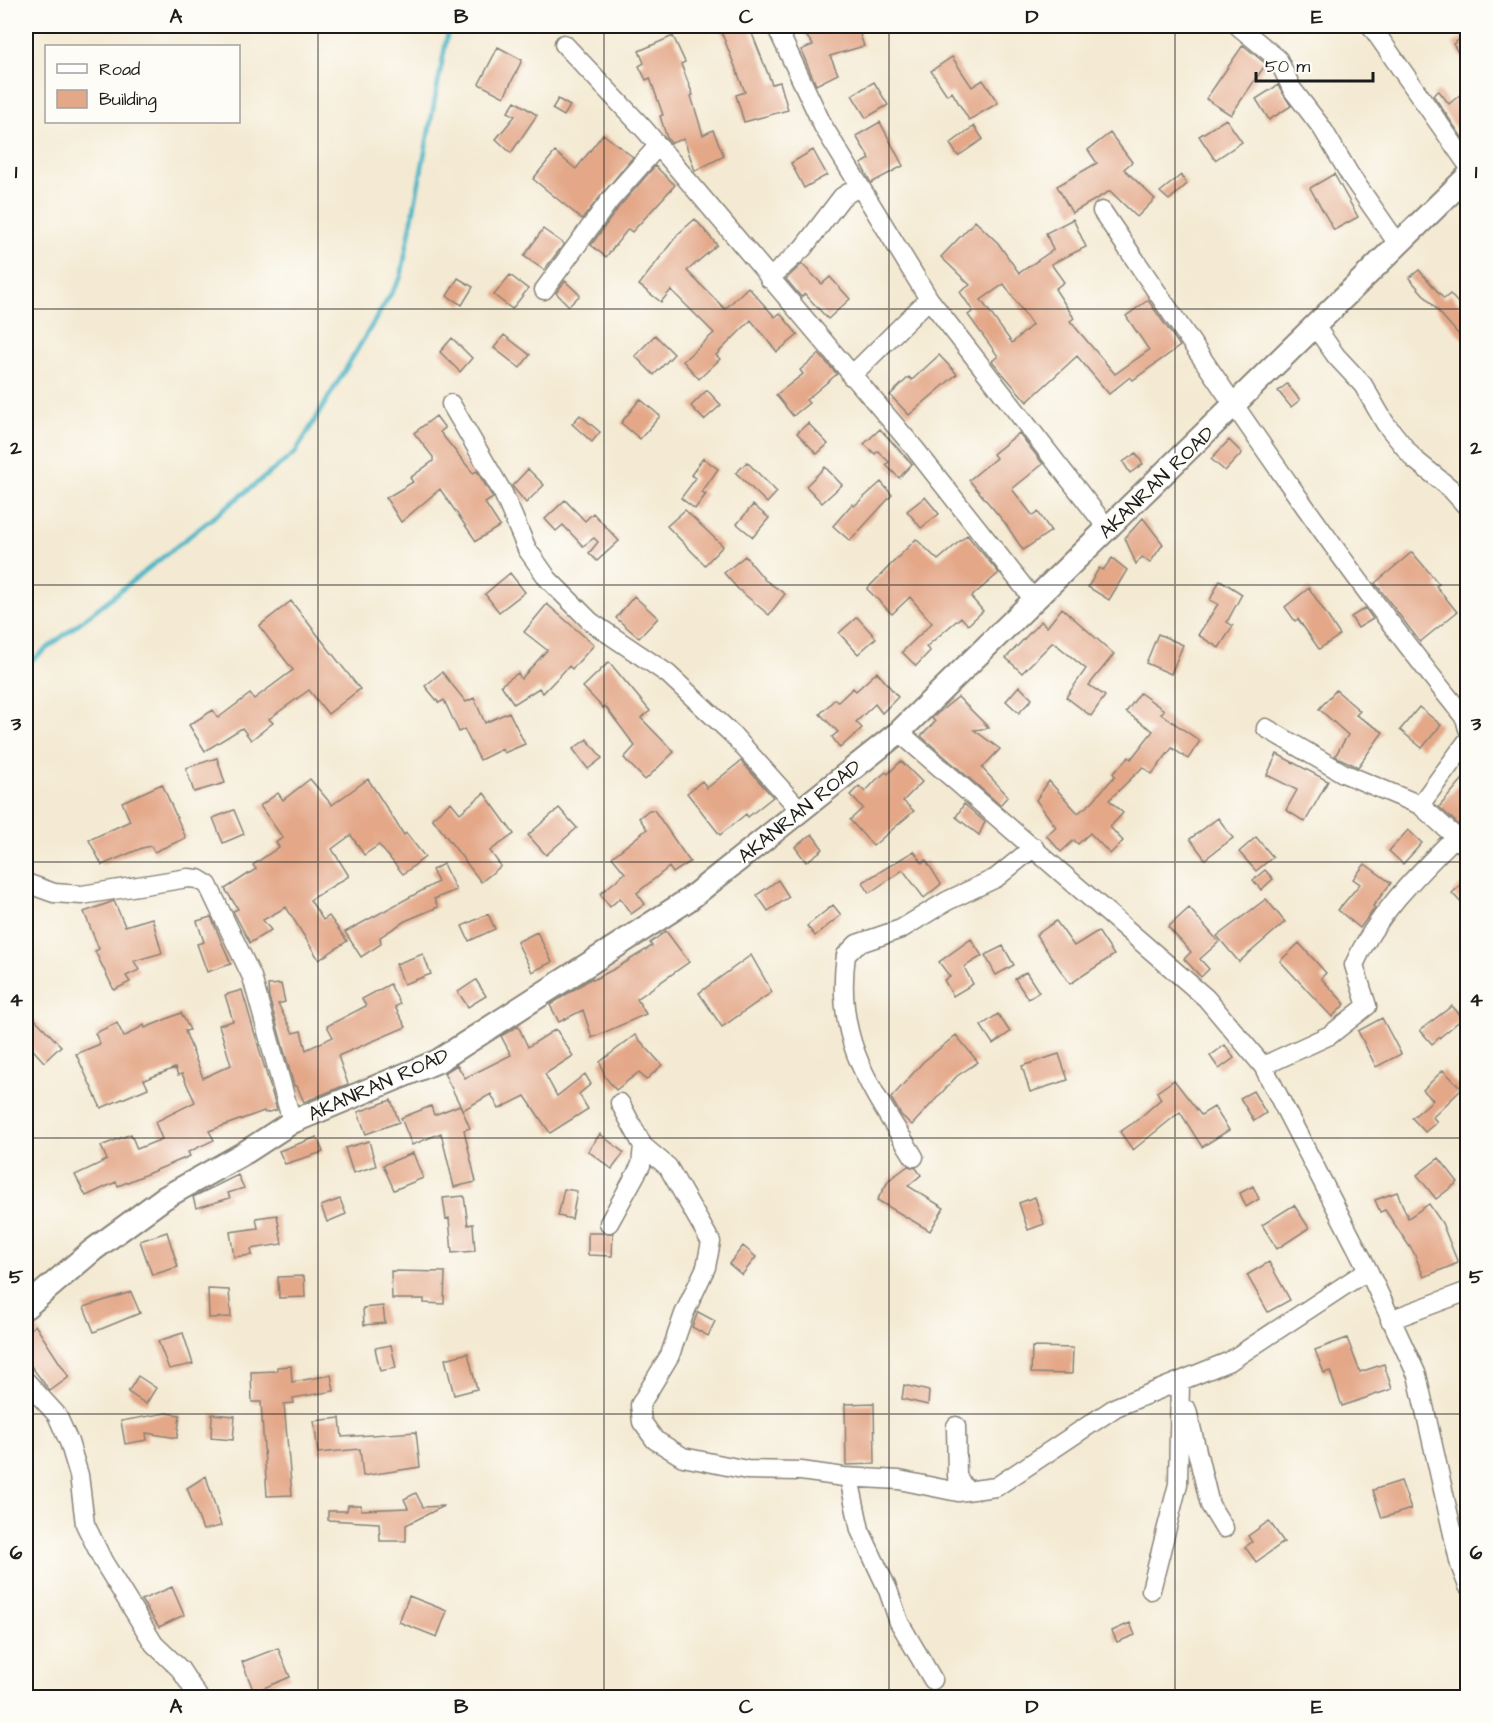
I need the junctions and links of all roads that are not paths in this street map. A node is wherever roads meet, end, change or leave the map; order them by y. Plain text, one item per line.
1 (776, 26) edge
2 (1238, 26) edge
3 (1379, 28) edge
4 (564, 44) dead end
5 (657, 147) junction
6 (1467, 165) edge
7 (1467, 176) edge
8 (858, 187) junction
9 (1102, 211) dead end
10 (1398, 244) junction
11 (769, 279) junction
12 (544, 290) dead end
13 (929, 299) junction
14 (1315, 326) junction
15 (851, 376) junction
16 (451, 404) dead end
17 (1233, 406) junction
18 (1467, 508) edge
19 (1108, 529) junction
20 (1034, 600) junction
21 (1266, 729) dead end
22 (1467, 729) edge
23 (898, 732) junction
24 (1467, 740) edge
25 (1420, 806) junction
26 (800, 810) junction
27 (1461, 842) edge
28 (1034, 847) junction
29 (26, 883) edge
30 (1263, 1066) junction
31 (620, 1102) dead end
32 (292, 1122) junction
33 (643, 1146) junction
34 (914, 1157) dead end
35 (609, 1223) dead end
36 (1368, 1270) junction
37 (1467, 1291) edge
38 (26, 1307) edge
39 (1390, 1320) junction
40 (26, 1381) edge
41 (1182, 1382) junction
42 (956, 1426) dead end
43 (849, 1478) junction
44 (966, 1491) junction
45 (1224, 1528) dead end
46 (1467, 1586) edge
47 (1151, 1590) dead end
48 (933, 1680) dead end
49 (199, 1698) edge

1 - 8 street
2 - 10 street
3 - 6 street
4 - 5 street
5 - 11 street
5 - 12 street
7 - 10 main road, AKANRAN ROAD
8 - 11 street
8 - 13 street
9 - 17 street
10 - 14 main road, AKANRAN ROAD
11 - 15 street
13 - 15 street
13 - 19 street
14 - 17 main road, AKANRAN ROAD
14 - 18 street
15 - 20 street
16 - 26 street
17 - 19 main road, AKANRAN ROAD
17 - 22 street
19 - 20 main road, AKANRAN ROAD
20 - 23 main road, AKANRAN ROAD
21 - 25 street
23 - 26 main road, AKANRAN ROAD
23 - 28 street
24 - 25 street
25 - 27 street
26 - 32 main road, AKANRAN ROAD
27 - 30 street
28 - 30 street
28 - 34 street
29 - 32 street
30 - 36 street
31 - 33 street
32 - 38 main road, AKANRAN ROAD
33 - 35 street
33 - 43 street
36 - 39 street
36 - 41 street
37 - 39 street
39 - 46 street
40 - 49 street
41 - 44 street
41 - 45 street
41 - 47 street
42 - 44 street
43 - 44 street
43 - 48 street

